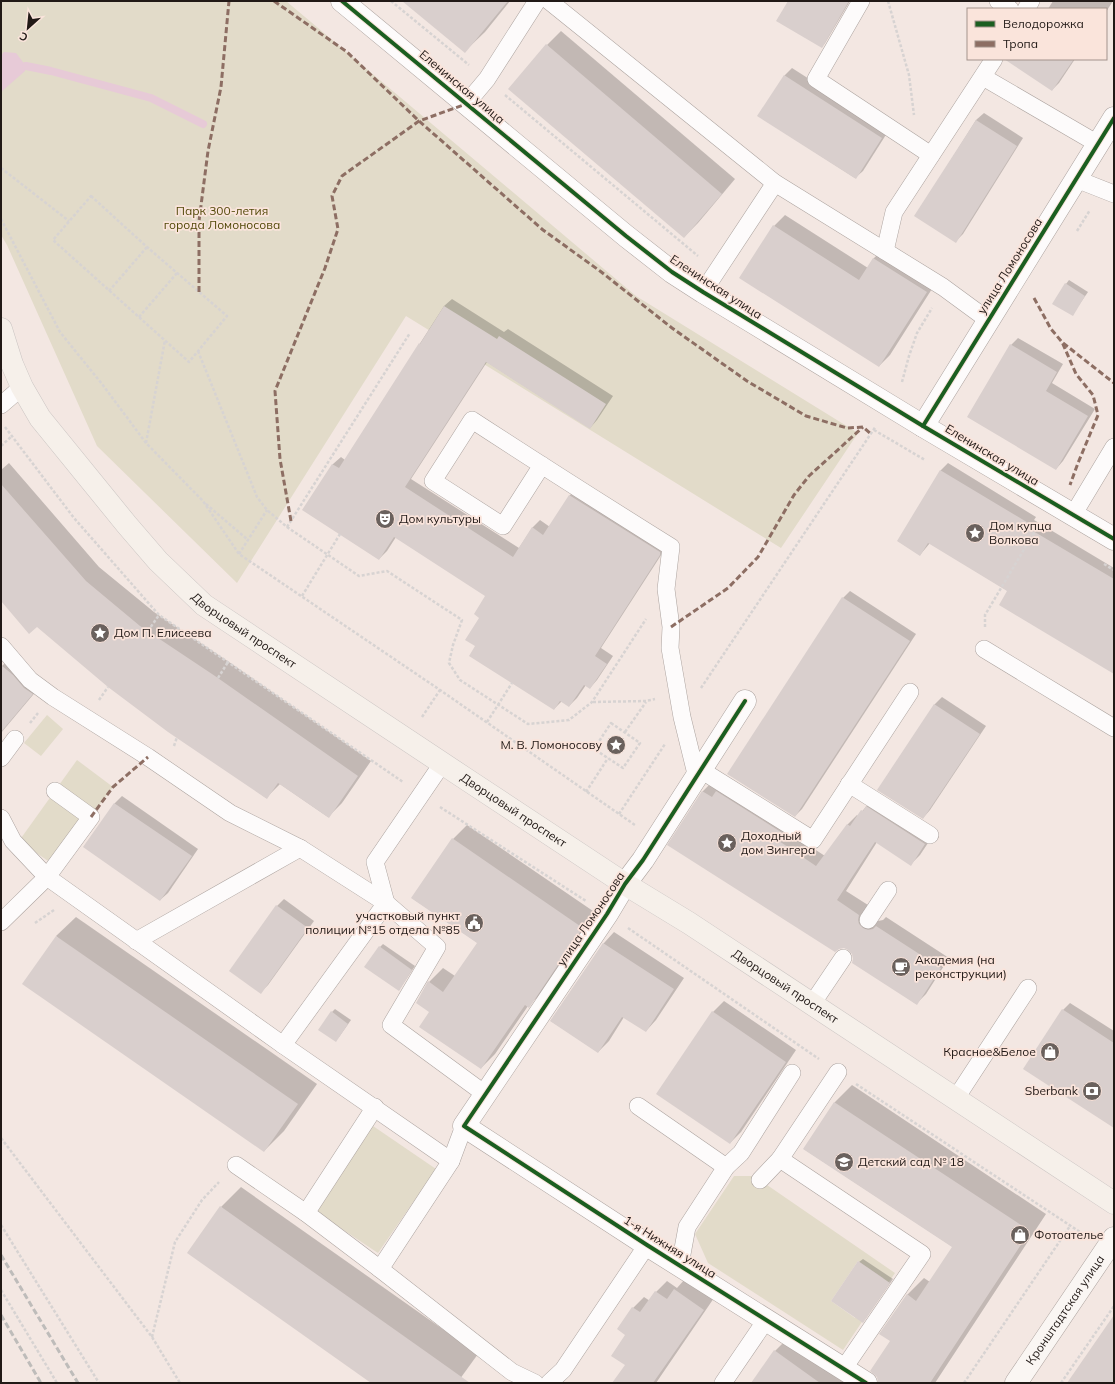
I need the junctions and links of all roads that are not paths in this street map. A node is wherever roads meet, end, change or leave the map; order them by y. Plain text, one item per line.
1 (342, 1) edge
2 (538, 1) edge
3 (549, 1) edge
4 (861, 1) edge
5 (998, 1) edge
6 (1008, 8) edge
7 (993, 60) edge
8 (983, 77) junction
9 (466, 104) junction
10 (1114, 118) edge
11 (1098, 144) junction
12 (931, 154) junction
13 (1076, 178) junction
14 (775, 183) junction
15 (1109, 191) edge
16 (885, 250) junction
17 (703, 292) junction
18 (988, 320) junction
19 (1, 329) edge
20 (22, 387) junction
21 (1, 405) edge
22 (923, 426) junction
23 (1114, 447) edge
24 (542, 465) junction
25 (1073, 515) junction
26 (1114, 539) edge
27 (1, 646) edge
28 (984, 649) road end
29 (910, 692) dead end
30 (745, 701) dead end
31 (1114, 728) edge
32 (15, 739) road end
33 (1, 758) edge
34 (442, 764) junction
35 (699, 774) junction
36 (850, 784) junction
37 (55, 791) dead end
38 (1, 818) edge
39 (930, 835) dead end
40 (300, 848) junction
41 (46, 877) junction
42 (625, 884) junction
43 (888, 890) dead end
44 (386, 903) junction
45 (868, 920) dead end
46 (1, 922) edge
47 (136, 941) junction
48 (843, 958) dead end
49 (1028, 988) dead end
50 (812, 1004) junction
51 (284, 1045) junction
52 (838, 1072) road end
53 (792, 1073) dead end
54 (485, 1094) junction
55 (956, 1098) junction
56 (638, 1106) dead end
57 (376, 1107) junction
58 (464, 1126) junction
59 (780, 1159) junction
60 (451, 1161) junction
61 (236, 1165) road end
62 (726, 1167) junction
63 (760, 1180) dead end
64 (1114, 1203) edge
65 (306, 1213) junction
66 (1110, 1244) edge
67 (647, 1245) junction
68 (680, 1265) junction
69 (380, 1269) junction
70 (766, 1320) junction
71 (844, 1368) junction
72 (508, 1378) edge
73 (535, 1383) edge
74 (549, 1383) edge
75 (723, 1383) edge
76 (866, 1383) edge
77 (1016, 1383) edge

1 - 9 street, Еленинская улица
2 - 9 lane
3 - 14 lane
4 - 12 lane
5 - 6 lane
7 - 8 lane
8 - 11 lane
8 - 12 lane
9 - 17 street, Еленинская улица
10 - 11 street, улица Ломоносова
11 - 13 street, улица Ломоносова
12 - 16 lane
13 - 15 lane
13 - 18 street, улица Ломоносова
14 - 16 lane
14 - 17 lane
16 - 18 lane
17 - 22 street, Еленинская улица
18 - 22 street, улица Ломоносова
19 - 20 main road, Дворцовый проспект
20 - 21 lane
20 - 34 main road, Дворцовый проспект
22 - 25 street, Еленинская улица
23 - 25 lane
24 - 24 lane
24 - 35 lane
25 - 26 street, Еленинская улица
27 - 40 lane
28 - 31 lane
29 - 36 lane
30 - 35 street, улица Ломоносова
32 - 33 lane
34 - 42 main road, Дворцовый проспект
34 - 44 lane
35 - 36 lane
35 - 42 street, улица Ломоносова
36 - 39 lane
37 - 41 lane
38 - 41 lane
40 - 44 lane
40 - 47 lane
41 - 46 lane
41 - 47 lane
42 - 50 main road, Дворцовый проспект
42 - 54 street, улица Ломоносова
43 - 45 lane
44 - 51 lane
44 - 54 lane
47 - 51 lane
48 - 50 lane
49 - 55 lane
50 - 55 main road, Дворцовый проспект
51 - 57 lane
52 - 59 lane
53 - 62 lane
54 - 58 street, улица Ломоносова
55 - 64 main road, Дворцовый проспект
56 - 62 lane
57 - 60 lane
57 - 65 lane
58 - 60 lane
58 - 67 street, 1-я Нижняя улица
59 - 63 lane
59 - 71 lane
60 - 69 lane
61 - 65 lane
62 - 68 lane
65 - 69 lane
66 - 77 street, Кронштадтская улица
67 - 68 street, 1-я Нижняя улица
67 - 74 lane
68 - 70 street, 1-я Нижняя улица
69 - 72 lane
70 - 71 street, 1-я Нижняя улица
70 - 75 lane
71 - 76 street, 1-я Нижняя улица
72 - 73 lane

